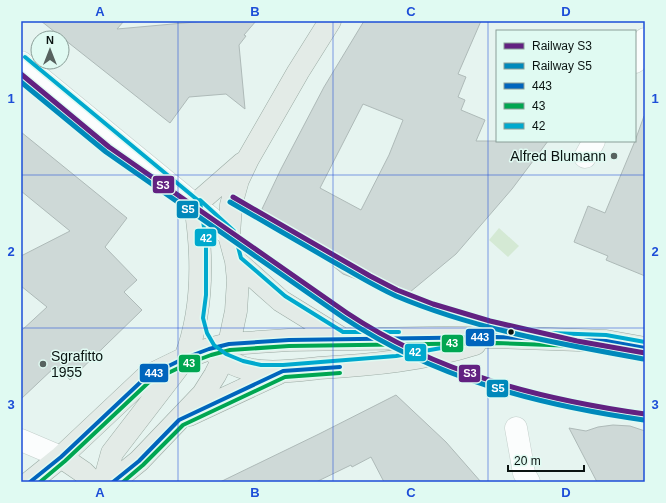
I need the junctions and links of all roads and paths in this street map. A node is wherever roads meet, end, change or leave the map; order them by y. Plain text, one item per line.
1 (330, 21) edge
2 (645, 39) edge
3 (636, 60) edge
4 (21, 62) edge
5 (248, 159) junction
6 (195, 205) junction
7 (229, 235) junction
8 (236, 261) junction
9 (196, 321) junction
10 (497, 337) junction
11 (341, 338) junction
12 (645, 348) edge
13 (220, 351) junction
14 (185, 358) junction
15 (283, 371) junction
16 (146, 377) junction
17 (179, 420) junction
18 (516, 428) dead end
19 (21, 440) edge
20 (61, 457) junction
21 (30, 482) edge
22 (93, 482) edge
23 (104, 482) edge
24 (113, 482) edge
25 (529, 482) edge

1 - 5 main road
2 - 3 street
4 - 6 street
5 - 6 main road
5 - 7 main road
6 - 7 street
6 - 9 main road
7 - 8 main road
8 - 11 main road
8 - 13 main road
9 - 13 main road
9 - 14 main road
9 - 16 main road
10 - 11 main road
10 - 12 main road
10 - 15 main road
11 - 13 main road
13 - 14 main road
13 - 15 main road
13 - 17 main road
14 - 16 main road
14 - 23 main road
15 - 17 main road
16 - 20 main road
17 - 24 main road
18 - 25 street
19 - 20 street
20 - 21 main road
20 - 22 main road

